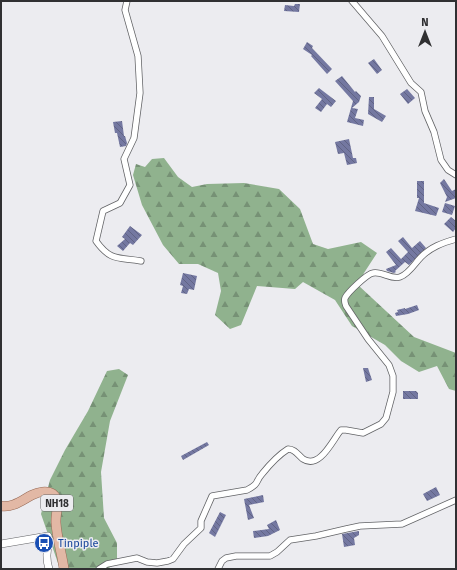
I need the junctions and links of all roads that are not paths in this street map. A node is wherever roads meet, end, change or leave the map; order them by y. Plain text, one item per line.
1 (127, 1) edge
2 (352, 1) edge
3 (456, 175) edge
4 (456, 239) edge
5 (141, 261) dead end
6 (456, 500) edge
7 (1, 506) edge
8 (1, 544) edge
9 (49, 569) edge
10 (64, 569) edge
11 (99, 569) edge
12 (218, 569) edge

1 - 5 street
2 - 3 street
4 - 11 street
6 - 12 street
7 - 10 main road, NH18
8 - 9 street

